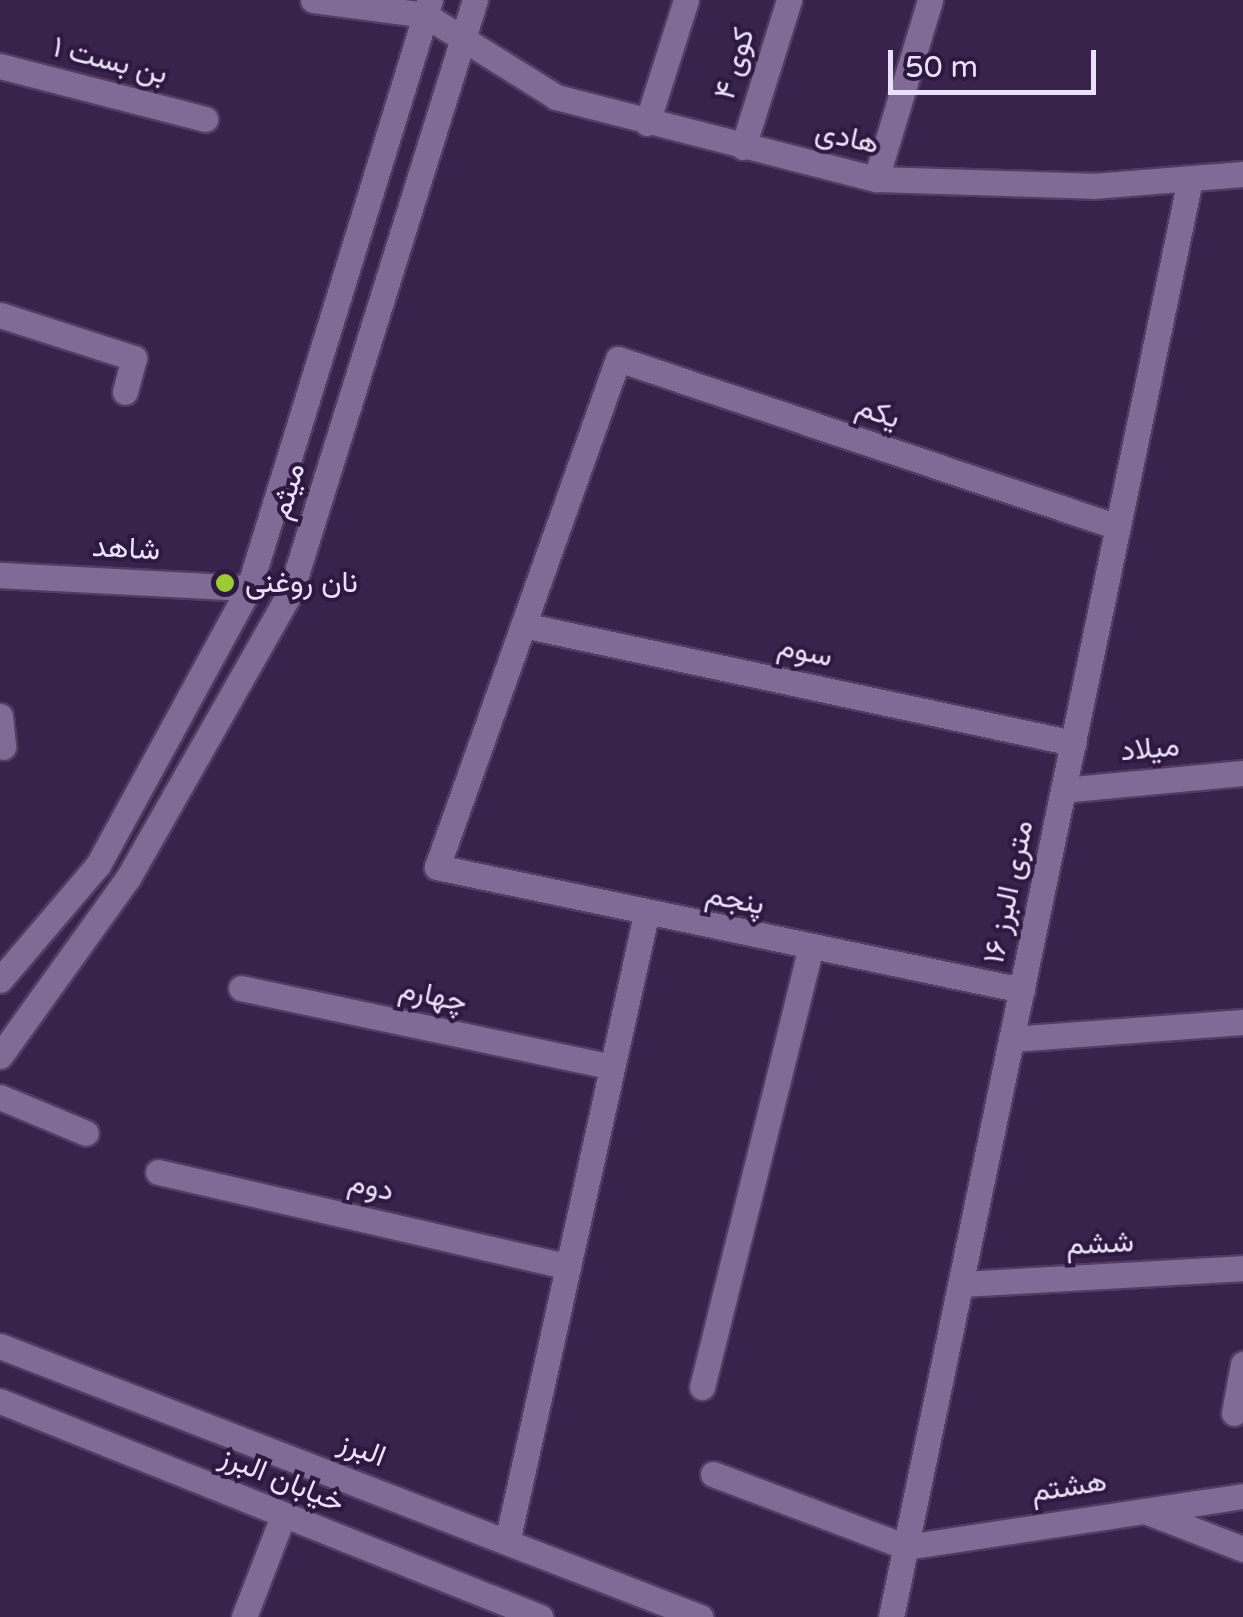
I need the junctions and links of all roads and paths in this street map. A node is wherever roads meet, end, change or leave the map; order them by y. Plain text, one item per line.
1 (312, 0) edge
2 (475, 0) edge
3 (686, 0) edge
4 (790, 0) edge
5 (930, 0) edge
6 (427, 8) edge
7 (460, 42) junction
8 (0, 66) edge
9 (205, 119) dead end
10 (647, 122) junction
11 (743, 147) junction
12 (1243, 174) edge
13 (876, 179) junction
14 (1190, 179) junction
15 (0, 316) edge
16 (125, 392) dead end
17 (1118, 527) junction
18 (0, 576) edge
19 (248, 588) junction
20 (523, 625) junction
21 (0, 716) edge
22 (1073, 744) junction
23 (3, 747) dead end
24 (1243, 773) edge
25 (1063, 790) junction
26 (646, 915) junction
27 (811, 948) junction
28 (0, 980) edge
29 (241, 988) dead end
30 (1022, 990) junction
31 (1243, 1022) edge
32 (1012, 1039) junction
33 (0, 1056) edge
34 (612, 1067) junction
35 (0, 1097) edge
36 (86, 1133) dead end
37 (158, 1172) dead end
38 (568, 1266) junction
39 (1243, 1268) edge
40 (960, 1284) junction
41 (0, 1346) edge
42 (1243, 1364) edge
43 (702, 1387) dead end
44 (0, 1401) edge
45 (1234, 1412) dead end
46 (713, 1474) dead end
47 (1243, 1496) edge
48 (1140, 1508) junction
49 (283, 1516) junction
50 (508, 1542) junction
51 (906, 1547) junction
52 (1243, 1549) edge
53 (244, 1617) edge
54 (540, 1617) edge
55 (700, 1617) edge
56 (891, 1617) edge

1 - 6 street
2 - 7 street, میثم
3 - 10 street
4 - 11 street, کوی ۴
5 - 13 street
6 - 7 street, هادی
6 - 19 street, میثم
7 - 10 street, هادی
7 - 33 street, میثم
8 - 9 street, بن بست ۱
10 - 11 street, هادی
11 - 13 street, هادی
12 - 14 street, هادی
13 - 14 street, هادی
14 - 17 street, ۱۶ متری البرز
15 - 16 street
17 - 20 street, یکم
17 - 22 street, ۱۶ متری البرز
18 - 19 street, شاهد
19 - 28 street, میثم
20 - 22 street, سوم
20 - 26 street, پنجم
21 - 23 street
22 - 25 street, ۱۶ متری البرز
24 - 25 street, میلاد
25 - 30 street, ۱۶ متری البرز
26 - 27 street, پنجم
26 - 34 street
27 - 30 street, پنجم
27 - 43 street
29 - 34 street, چهارم
30 - 32 street, ۱۶ متری البرز
31 - 32 street
32 - 40 street, ۱۶ متری البرز
34 - 38 street
35 - 36 street
37 - 38 street, دوم
38 - 50 street
39 - 40 street, ششم
40 - 51 street, ۱۶ متری البرز
41 - 50 street, البرز
42 - 45 street
44 - 49 street, خیابان البرز
46 - 51 street
47 - 48 street, هشتم
48 - 51 street, هشتم
48 - 52 street
49 - 53 street
49 - 54 street, خیابان البرز
50 - 55 street, البرز
51 - 56 street, ۱۶ متری البرز

